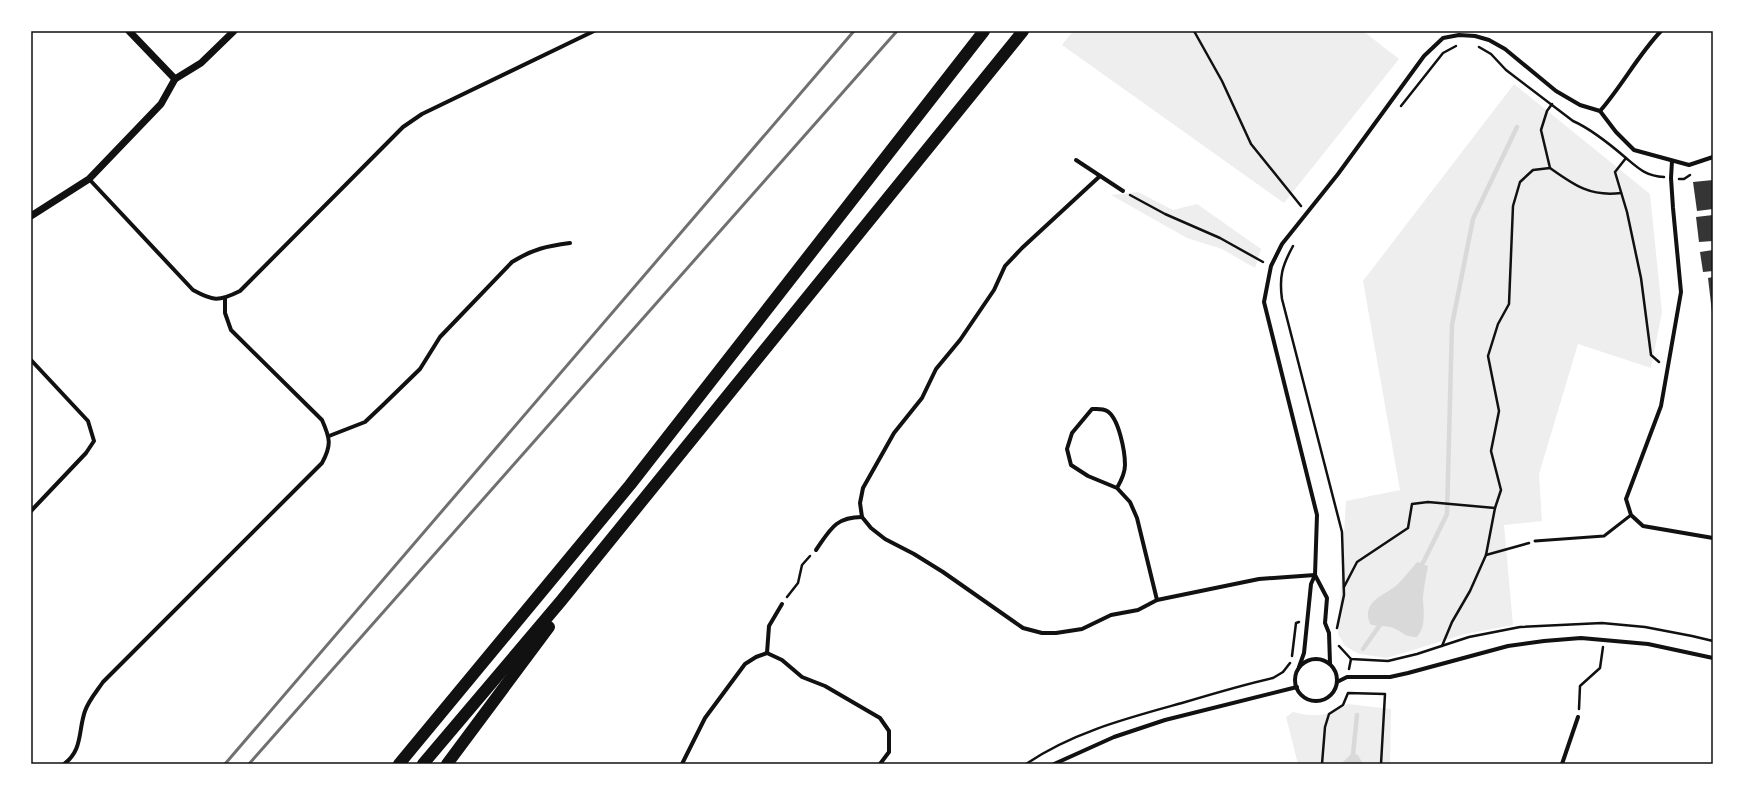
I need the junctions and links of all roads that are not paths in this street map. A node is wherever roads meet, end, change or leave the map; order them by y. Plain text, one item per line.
1 (129, 31) edge
2 (234, 31) edge
3 (984, 31) edge
4 (1023, 31) edge
5 (1661, 31) edge
6 (592, 32) edge
7 (1458, 33) edge
8 (176, 79) junction
9 (1600, 111) junction
10 (1713, 157) edge
11 (1076, 160) dead end
12 (1672, 161) junction
13 (1100, 176) junction
14 (89, 179) junction
15 (1123, 191) road end
16 (31, 216) edge
17 (570, 243) dead end
18 (225, 299) junction
19 (31, 360) edge
20 (329, 436) junction
21 (1117, 488) junction
22 (31, 512) edge
23 (1631, 515) junction
24 (862, 517) junction
25 (1713, 538) edge
26 (1535, 542) road end
27 (816, 550) road end
28 (1315, 575) junction
29 (1157, 600) junction
30 (561, 601) junction
31 (782, 604) road end
32 (767, 653) junction
33 (1713, 658) edge
34 (1330, 663) junction
35 (1299, 667) junction
36 (1337, 682) junction
37 (1297, 687) junction
38 (1578, 717) road end
39 (64, 764) edge
40 (399, 764) edge
41 (423, 764) edge
42 (447, 764) edge
43 (682, 764) edge
44 (880, 764) edge
45 (1054, 764) edge
46 (1562, 764) edge

1 - 8 street
2 - 8 street
3 - 40 highway
4 - 30 highway
5 - 9 street
6 - 18 street
7 - 9 street
7 - 28 street
8 - 14 street
9 - 12 street
10 - 12 street
11 - 13 street
12 - 23 street
13 - 15 street
13 - 24 street
14 - 16 street
14 - 18 street
17 - 20 street
18 - 20 street
19 - 22 street
20 - 39 street
21 - 21 street
21 - 29 street
23 - 25 street
23 - 26 lane
24 - 27 street
24 - 29 street
28 - 29 street
28 - 34 street
28 - 35 street
30 - 41 highway
30 - 42 highway
31 - 32 street
32 - 43 street
32 - 44 street
33 - 36 street
34 - 35 street
34 - 36 street
35 - 37 street
36 - 37 street
37 - 45 street
38 - 46 street

